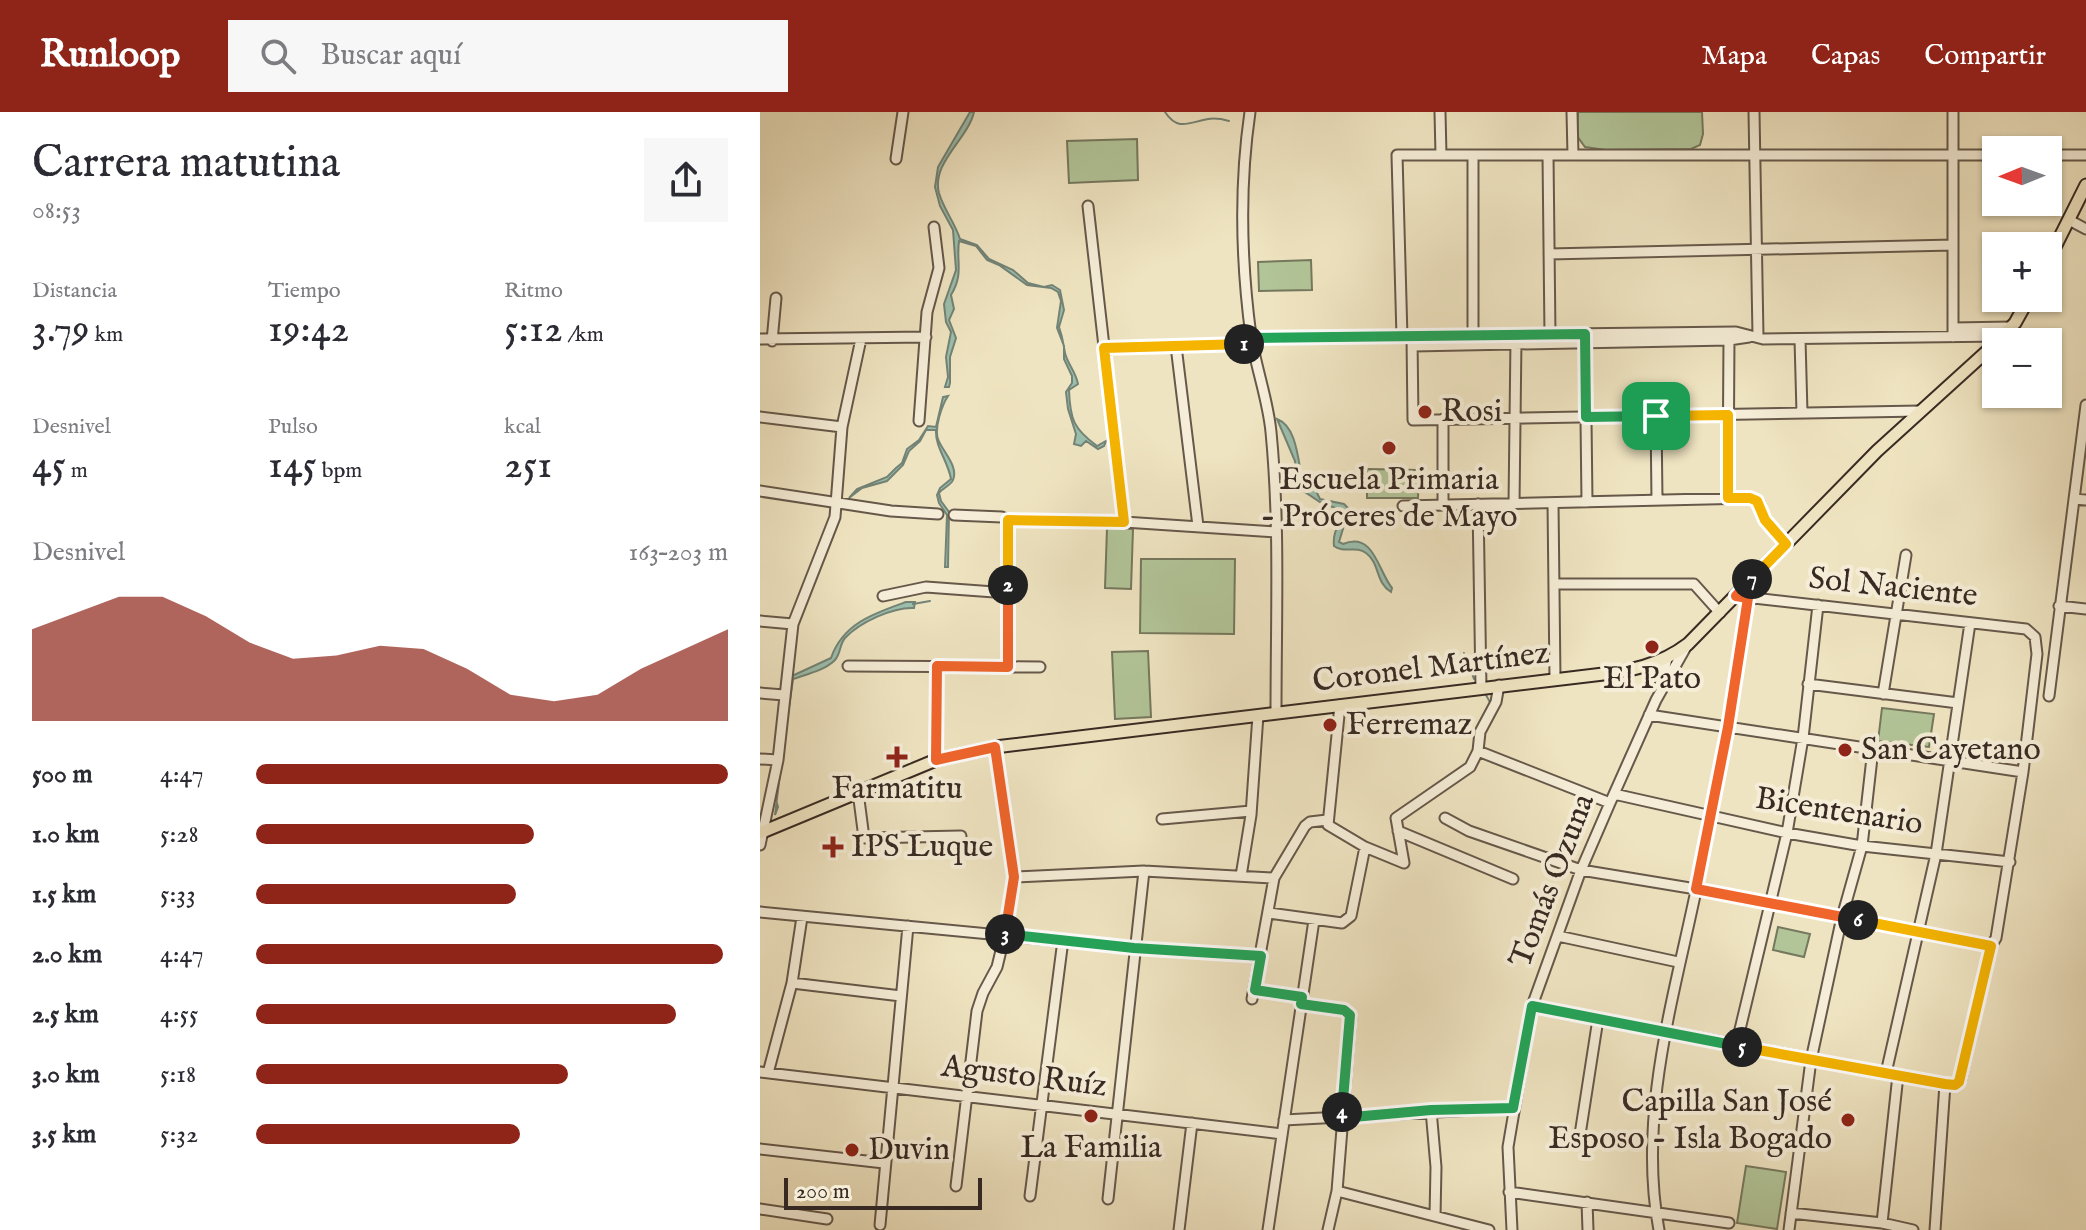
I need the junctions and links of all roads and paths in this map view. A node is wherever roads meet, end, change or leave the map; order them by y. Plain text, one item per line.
1 (903, 112) edge
2 (1250, 112) edge
3 (1440, 112) edge
4 (1572, 112) edge
5 (1754, 112) edge
6 (1953, 112) edge
7 (1755, 154) junction
8 (1953, 154) junction
9 (1441, 155) junction
10 (1473, 155) junction
11 (1548, 155) junction
12 (1573, 155) junction
13 (1982, 155) edge
14 (2062, 155) edge
15 (2086, 155) edge
16 (896, 159) dead end
17 (2086, 185) edge
18 (1088, 206) dead end
19 (2069, 220) junction
20 (934, 227) dead end
21 (2086, 229) edge
22 (2062, 234) edge
23 (1953, 245) junction
24 (1757, 250) junction
25 (1549, 254) junction
26 (776, 298) dead end
27 (1953, 332) junction
28 (1550, 335) junction
29 (1982, 335) edge
30 (1473, 336) junction
31 (1729, 336) junction
32 (1754, 336) junction
33 (926, 337) junction
34 (1251, 338) junction
35 (760, 339) edge
36 (861, 339) junction
37 (1585, 339) junction
38 (1800, 339) junction
39 (1409, 340) junction
40 (1516, 340) junction
41 (772, 341) junction
42 (1176, 346) junction
43 (1104, 348) junction
44 (1982, 355) edge
45 (2086, 405) edge
46 (1920, 411) junction
47 (1802, 413) junction
48 (1728, 415) junction
49 (1656, 416) junction
50 (760, 417) edge
51 (1586, 417) junction
52 (1515, 418) junction
53 (1443, 419) junction
54 (919, 421) dead end
55 (842, 427) junction
56 (760, 491) edge
57 (1728, 498) junction
58 (2074, 499) junction
59 (1657, 500) junction
60 (2086, 500) edge
61 (1587, 502) junction
62 (838, 503) junction
63 (1553, 503) junction
64 (1478, 504) junction
65 (1514, 504) junction
66 (1443, 505) junction
67 (1403, 506) dead end
68 (938, 514) dead end
69 (954, 515) dead end
70 (1008, 520) junction
71 (1124, 522) junction
72 (1198, 526) junction
73 (1276, 532) junction
74 (1786, 544) junction
75 (1906, 555) dead end
76 (1554, 584) junction
77 (1008, 593) junction
78 (883, 596) dead end
79 (1742, 597) junction
80 (1818, 605) junction
81 (2059, 606) junction
82 (2086, 609) edge
83 (1720, 613) junction
84 (1896, 614) junction
85 (760, 621) edge
86 (1970, 623) junction
87 (793, 624) junction
88 (1688, 644) junction
89 (1667, 659) junction
90 (848, 666) dead end
91 (937, 666) junction
92 (1008, 667) junction
93 (1040, 667) dead end
94 (1555, 679) junction
95 (1808, 684) junction
96 (1499, 685) junction
97 (1481, 688) junction
98 (760, 693) edge
99 (1883, 694) junction
100 (784, 695) junction
101 (2049, 696) dead end
102 (1656, 700) junction
103 (1958, 703) junction
104 (1340, 705) junction
105 (1276, 712) junction
106 (1258, 715) junction
107 (1649, 715) junction
108 (1728, 727) junction
109 (1803, 738) junction
110 (995, 747) junction
111 (1873, 749) junction
112 (1478, 751) junction
113 (760, 759) edge
114 (778, 760) junction
115 (936, 760) junction
116 (1950, 761) junction
117 (2023, 772) junction
118 (858, 792) junction
119 (1612, 798) junction
120 (1251, 811) junction
121 (1712, 816) junction
122 (1445, 818) dead end
123 (1162, 819) dead end
124 (1327, 820) junction
125 (767, 829) edge
126 (1398, 831) junction
127 (1787, 833) junction
128 (961, 836) dead end
129 (760, 845) edge
130 (1862, 846) junction
131 (1365, 847) junction
132 (1936, 854) junction
133 (2010, 862) junction
134 (1581, 870) junction
135 (1144, 871) junction
136 (1241, 876) junction
137 (1014, 877) junction
138 (1274, 878) junction
139 (1513, 879) dead end
140 (1696, 889) junction
141 (1769, 903) junction
142 (760, 912) edge
143 (1269, 913) junction
144 (802, 917) junction
145 (1842, 917) junction
146 (1314, 920) junction
147 (908, 926) junction
148 (1919, 931) junction
149 (1005, 934) junction
150 (1558, 936) junction
151 (1063, 940) junction
152 (1991, 946) junction
153 (1134, 948) junction
154 (1261, 956) junction
155 (1678, 962) junction
156 (792, 983) junction
157 (901, 996) junction
158 (1302, 1001) junction
159 (1532, 1006) junction
160 (1598, 1019) junction
161 (1664, 1032) junction
162 (1736, 1046) junction
163 (1811, 1060) junction
164 (764, 1072) edge
165 (1886, 1073) junction
166 (1898, 1075) junction
167 (1945, 1084) junction
168 (891, 1087) junction
169 (967, 1097) junction
170 (1042, 1105) junction
171 (1513, 1108) junction
172 (1431, 1110) junction
173 (1117, 1114) junction
174 (1342, 1118) junction
175 (1284, 1120) junction
176 (1192, 1123) junction
177 (1282, 1134) junction
178 (1579, 1141) dead end
179 (760, 1149) edge
180 (884, 1163) junction
181 (956, 1186) dead end
182 (1337, 1191) junction
183 (1509, 1192) junction
184 (1030, 1196) dead end
185 (1108, 1199) dead end
186 (1587, 1202) junction
187 (760, 1209) edge
188 (1655, 1212) junction
189 (1791, 1213) junction
190 (1435, 1216) junction
191 (827, 1219) dead end
192 (1729, 1223) dead end
193 (1882, 1223) junction
194 (880, 1225) dead end
195 (1179, 1230) edge
196 (1268, 1230) edge
197 (1328, 1230) edge
198 (1489, 1230) edge
199 (1512, 1230) edge
200 (1588, 1230) edge
201 (1659, 1230) edge
202 (1789, 1230) edge
203 (1913, 1230) edge
204 (1935, 1230) edge

1 - 16 street
2 - 34 street
3 - 9 street
4 - 12 street
5 - 7 street
6 - 8 street
7 - 8 street
7 - 12 street
7 - 24 street
8 - 13 street
8 - 23 street
9 - 10 street
9 - 39 street
10 - 11 street
10 - 30 street
11 - 12 street
11 - 25 street
14 - 15 street
17 - 19 main road
18 - 43 street
19 - 21 street
19 - 22 main road
20 - 33 street
23 - 24 street
23 - 27 street
24 - 25 street
24 - 32 street
25 - 28 street
26 - 41 street
27 - 29 street
27 - 38 street
28 - 37 street
28 - 40 street
30 - 39 street
30 - 40 street
31 - 32 street
31 - 37 street
31 - 48 street
32 - 38 street
33 - 36 street
33 - 54 street
34 - 39 street
34 - 42 street
34 - 73 street
35 - 41 street
36 - 41 street
36 - 55 street
37 - 40 street
37 - 51 street
38 - 47 street
39 - 40 street
39 - 53 street
40 - 52 street
42 - 43 street
42 - 72 street
43 - 71 street
44 - 46 main road, Coronel Martínez
45 - 58 street
46 - 47 street
46 - 74 main road, Coronel Martínez
47 - 48 street
48 - 49 street
48 - 57 street
49 - 51 street
49 - 59 street
50 - 55 street
51 - 52 street
51 - 61 street
52 - 53 street
52 - 65 street
53 - 66 street
55 - 62 street
56 - 62 street
57 - 59 street
57 - 74 street
58 - 60 street
58 - 81 street
59 - 61 street
61 - 63 street
62 - 68 street
62 - 87 street
63 - 65 street
63 - 76 street
64 - 65 street
64 - 66 street
64 - 97 street
66 - 67 street
69 - 70 street
70 - 71 street
70 - 77 street
71 - 72 street
72 - 73 street
73 - 105 street
74 - 79 main road, Coronel Martínez
75 - 84 street
76 - 83 street
76 - 94 street
77 - 78 street
77 - 92 street
79 - 80 street, Sol Naciente
79 - 83 main road, Coronel Martínez
79 - 108 street
80 - 84 street, Sol Naciente
80 - 95 street
81 - 82 street
81 - 101 street
83 - 88 main road, Coronel Martínez
84 - 86 street, Sol Naciente
84 - 99 street
85 - 87 street
86 - 103 street
86 - 117 street, Sol Naciente
87 - 100 street
88 - 89 main road, Coronel Martínez
88 - 102 street, Tomás Ozuna
89 - 94 main road, Coronel Martínez
89 - 102 street, Tomás Ozuna
90 - 91 street
91 - 92 street
91 - 115 street
92 - 93 street
94 - 96 main road, Coronel Martínez
95 - 99 street
95 - 109 street
96 - 97 main road, Coronel Martínez
96 - 112 street
97 - 104 main road, Coronel Martínez
98 - 100 street
99 - 103 street
100 - 114 street
102 - 107 street, Tomás Ozuna
103 - 116 street
104 - 105 main road, Coronel Martínez
104 - 124 street
105 - 106 main road, Coronel Martínez
106 - 110 main road, Coronel Martínez
106 - 120 street
107 - 108 street
107 - 119 street, Tomás Ozuna
108 - 109 street
108 - 121 street
109 - 111 street
109 - 127 street
110 - 115 main road, Coronel Martínez
110 - 137 street
111 - 116 street
111 - 130 street
112 - 119 street, Bicentenario
112 - 126 street
113 - 114 street
114 - 125 street
115 - 118 main road, Coronel Martínez
116 - 117 street
116 - 132 street
117 - 133 street
118 - 125 main road, Coronel Martínez
118 - 128 street
119 - 121 street, Bicentenario
119 - 134 street, Tomás Ozuna
120 - 123 street
120 - 136 street
121 - 127 street, Bicentenario
121 - 140 street
122 - 134 street
124 - 131 street
124 - 138 street
125 - 129 street
126 - 131 street
126 - 139 street
127 - 130 street, Bicentenario
127 - 141 street
130 - 132 street, Bicentenario
130 - 145 street
131 - 146 street
132 - 133 street, Bicentenario
132 - 148 street
133 - 152 street
134 - 140 street
134 - 150 street, Tomás Ozuna
135 - 136 street
135 - 137 street
135 - 153 street
136 - 138 street
137 - 149 street
138 - 143 street
140 - 141 street
140 - 155 street
141 - 145 street
141 - 162 street
142 - 144 street
143 - 146 street
143 - 154 street
144 - 147 street
144 - 156 street
145 - 148 street
145 - 163 street
146 - 158 street
147 - 149 street
147 - 157 street
148 - 152 street
148 - 165 street
149 - 151 street
149 - 169 street
150 - 155 street
150 - 159 street, Tomás Ozuna
151 - 153 street
151 - 170 street
152 - 167 street
153 - 154 street
153 - 173 street
154 - 158 street
155 - 161 street
156 - 157 street
156 - 164 street
157 - 168 street
158 - 174 street
158 - 175 street
159 - 160 street
159 - 171 street, Tomás Ozuna
160 - 161 street
160 - 178 street
161 - 162 street
161 - 188 street
162 - 163 street
163 - 165 street
163 - 189 street
164 - 168 street, Agusto Ruíz
165 - 166 street
166 - 167 street
166 - 193 street
167 - 204 street
168 - 169 street, Agusto Ruíz
168 - 180 street
169 - 170 street, Agusto Ruíz
169 - 181 street
170 - 173 street, Agusto Ruíz
170 - 184 street
171 - 172 street
171 - 183 street, Tomás Ozuna
172 - 174 street
172 - 190 street
173 - 176 street, Agusto Ruíz
173 - 185 street
174 - 175 street
174 - 182 street
175 - 177 street
176 - 177 street, Agusto Ruíz
176 - 195 street
177 - 196 street
179 - 180 street
180 - 194 street
182 - 190 street
182 - 197 street
183 - 186 street
183 - 199 street, Tomás Ozuna
186 - 188 street
186 - 200 street
187 - 191 street
188 - 192 street
188 - 201 street
189 - 193 street
189 - 202 street
190 - 198 street
193 - 203 street

